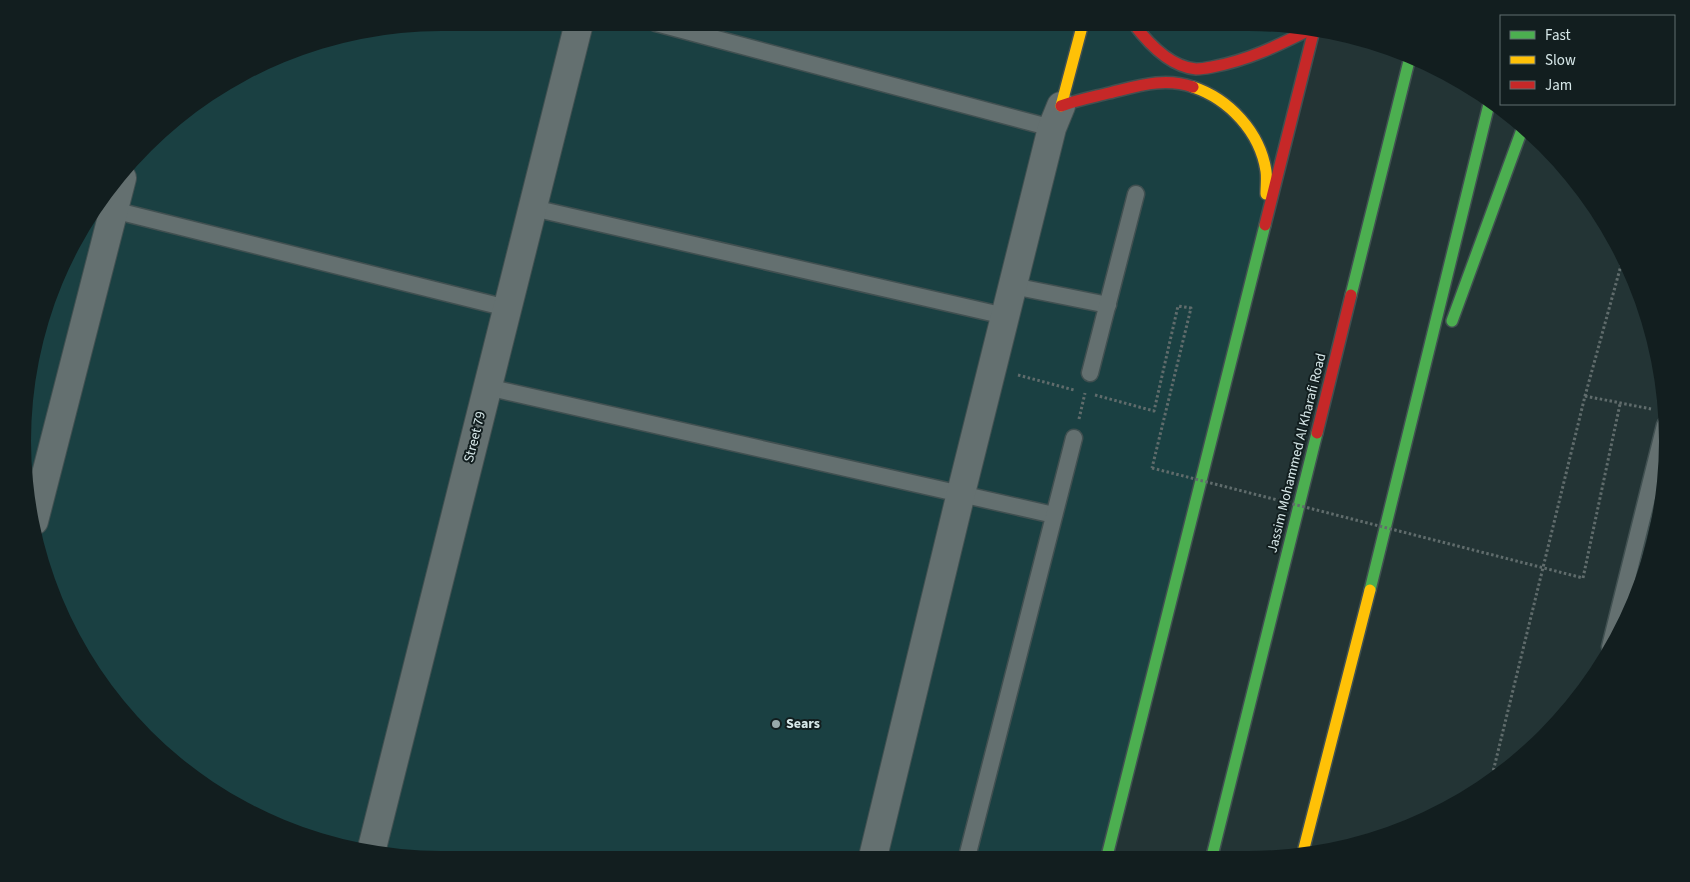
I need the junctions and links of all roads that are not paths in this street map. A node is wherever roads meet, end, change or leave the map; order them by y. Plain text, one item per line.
1 (577, 31) edge
2 (690, 31) edge
3 (1081, 31) edge
4 (1138, 31) edge
5 (1300, 35) edge
6 (1310, 36) edge
7 (1408, 63) edge
8 (1488, 108) edge
9 (1056, 117) junction
10 (1520, 134) edge
11 (119, 188) edge
12 (1136, 194) dead end
13 (532, 208) junction
14 (113, 210) junction
15 (1267, 222) junction
16 (1012, 286) junction
17 (1108, 305) junction
18 (507, 308) junction
19 (1005, 316) junction
20 (1449, 328) dead end
21 (1439, 356) dead end
22 (1090, 373) road end
23 (488, 387) junction
24 (1074, 438) road end
25 (1406, 447) junction
26 (1655, 492) edge
27 (961, 493) junction
28 (37, 509) edge
29 (1054, 514) junction
30 (1622, 610) edge
31 (373, 845) edge
32 (1304, 847) edge
33 (875, 851) edge
34 (969, 851) edge
35 (1108, 851) edge
36 (1213, 851) edge

1 - 13 street, Street 79
2 - 9 lane
3 - 9 main road
4 - 5 main road
6 - 15 main road
7 - 36 main road, Jassim Mohammed Al Kharafi Road
8 - 25 main road
9 - 15 main road
9 - 16 street
10 - 20 main road
11 - 14 street
12 - 17 lane
13 - 18 street, Street 79
13 - 19 lane
14 - 18 lane
14 - 28 street
15 - 35 main road
16 - 17 lane
16 - 19 street
17 - 22 lane
18 - 23 street, Street 79
19 - 27 street
21 - 25 main road
23 - 27 lane
23 - 31 street, Street 79
24 - 29 lane
25 - 32 main road
26 - 30 lane
27 - 29 lane
27 - 33 street
29 - 34 lane

